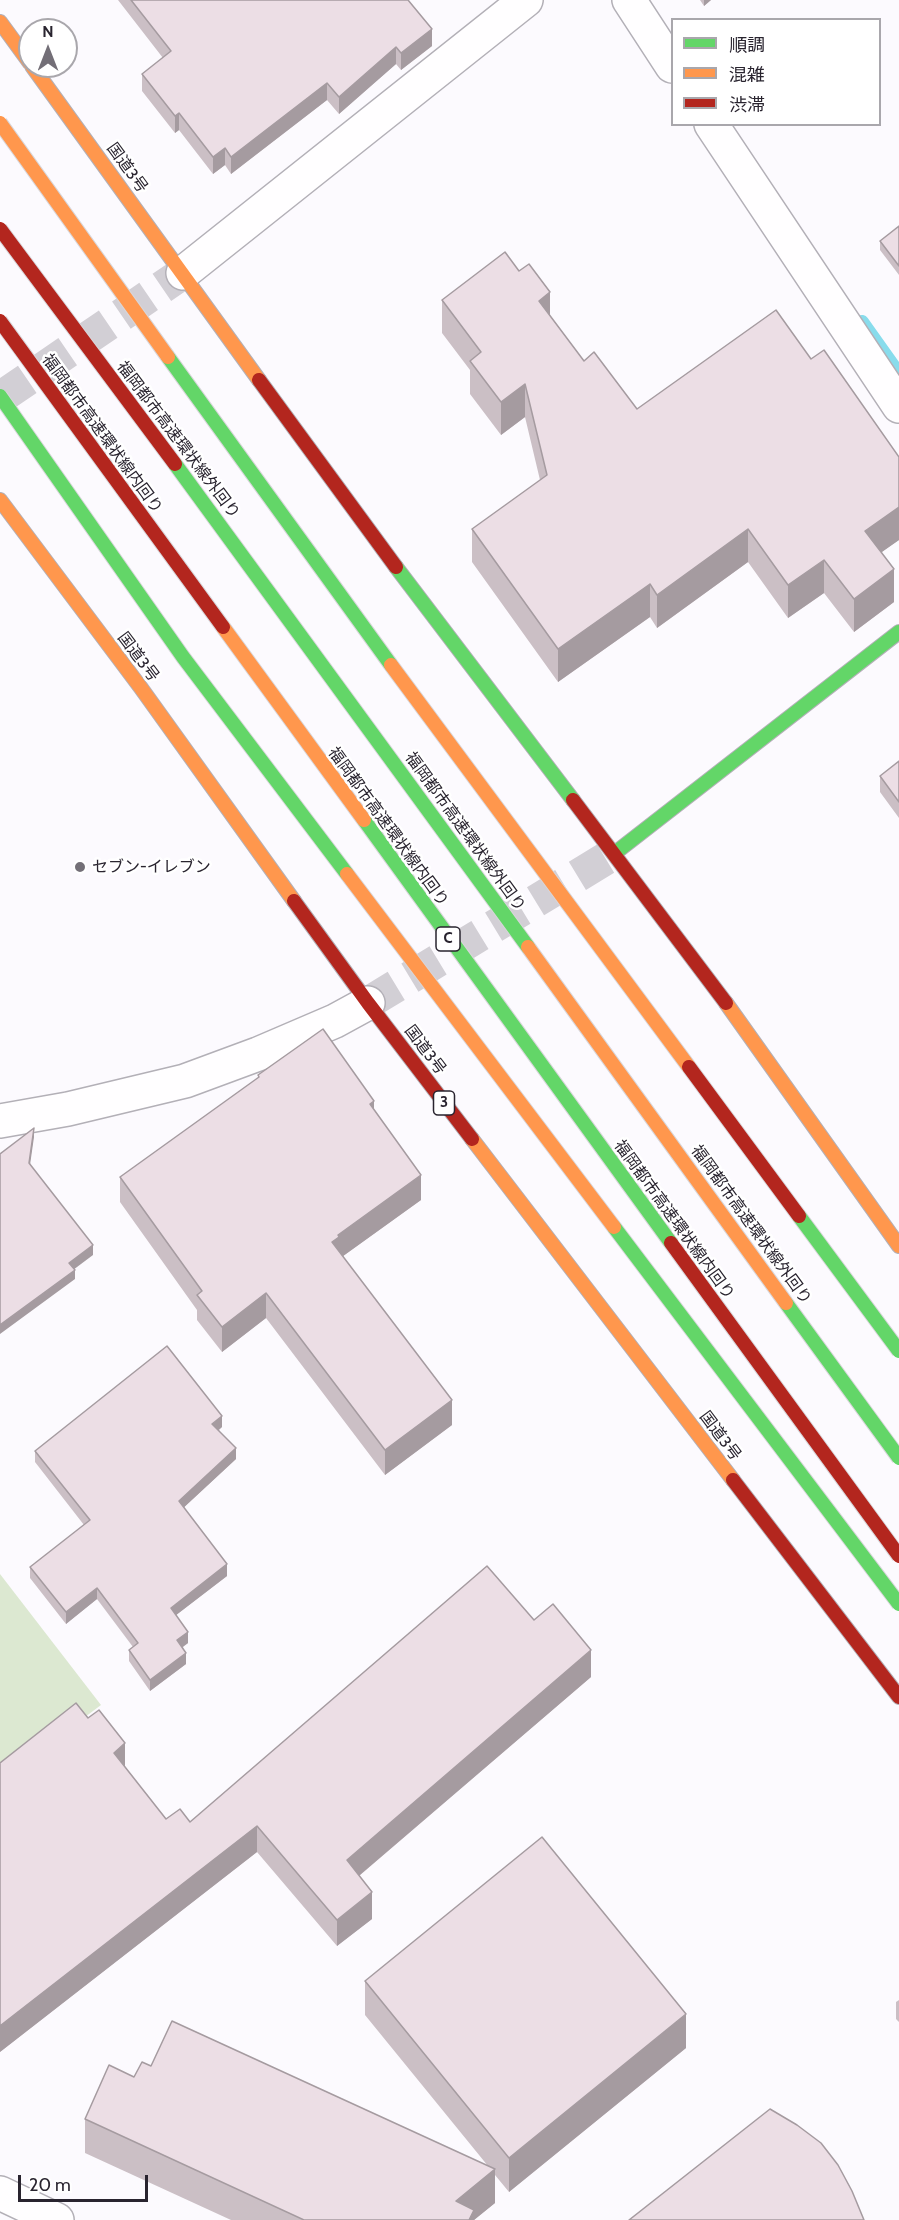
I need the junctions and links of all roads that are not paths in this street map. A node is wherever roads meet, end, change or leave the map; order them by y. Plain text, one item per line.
1 (526, 0) edge
2 (629, 0) edge
3 (0, 22) edge
4 (18, 46) edge
5 (671, 64) edge
6 (41, 78) edge
7 (0, 123) edge
8 (712, 126) edge
9 (0, 229) edge
10 (183, 273) junction
11 (0, 321) edge
12 (0, 396) edge
13 (899, 406) edge
14 (0, 500) edge
15 (899, 633) edge
16 (615, 853) junction
17 (368, 1003) junction
18 (0, 1121) edge
19 (899, 1246) edge
20 (899, 1351) edge
21 (899, 1458) edge
22 (899, 1556) edge
23 (899, 1604) edge
24 (899, 1697) edge
25 (0, 2193) edge
26 (57, 2220) edge

1 - 10 street
2 - 5 street
3 - 4 main road, 国道3号
6 - 10 main road, 国道3号
7 - 20 main road, bridge
8 - 13 street
9 - 21 main road, 福岡都市高速環状線外回り, bridge
10 - 16 main road, 国道3号
11 - 22 main road, 福岡都市高速環状線内回り / C, bridge
12 - 23 main road, bridge
14 - 17 main road, 国道3号 / 3
15 - 16 main road
16 - 19 main road, 国道3号
17 - 18 street
17 - 24 main road, 国道3号 / 3
25 - 26 street

